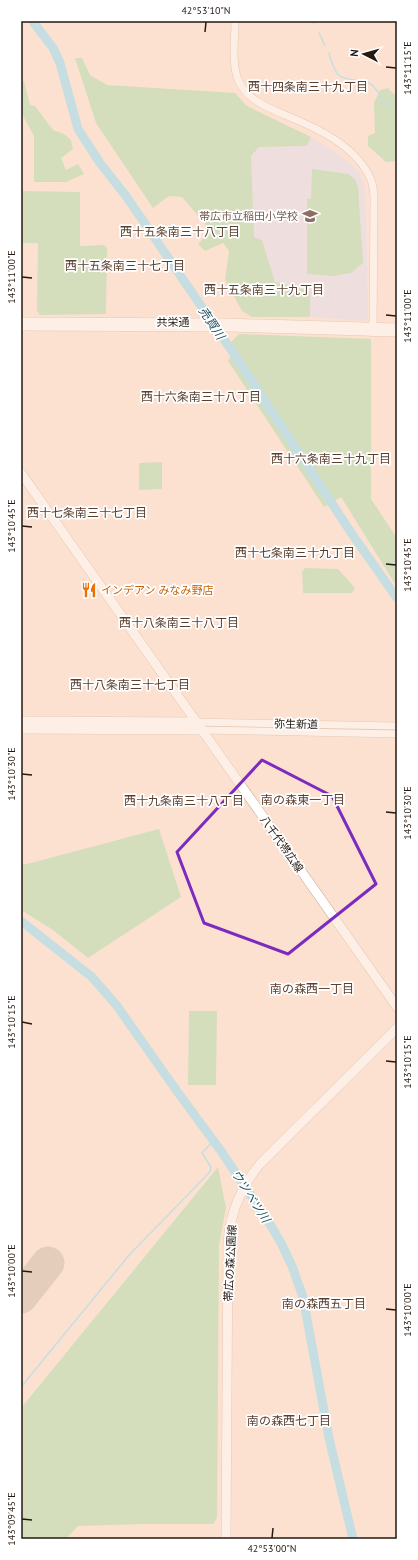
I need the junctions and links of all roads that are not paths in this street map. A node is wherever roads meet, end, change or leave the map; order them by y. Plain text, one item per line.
1 (235, 21) edge
2 (21, 321) edge
3 (198, 325) junction
4 (21, 327) edge
5 (397, 327) edge
6 (373, 330) junction
7 (397, 333) edge
8 (21, 473) edge
9 (21, 721) edge
10 (195, 722) junction
11 (397, 726) edge
12 (21, 729) edge
13 (201, 730) junction
14 (397, 734) edge
15 (397, 1008) edge
16 (397, 1028) edge
17 (226, 1539) edge

1 - 6 street
2 - 3 street, 共栄通
3 - 4 street, 共栄通
3 - 6 street, 共栄通
5 - 6 street, 共栄通
6 - 7 street, 共栄通
8 - 10 main road
9 - 10 main road
10 - 11 street, 弥生新道
10 - 13 main road
12 - 13 main road
13 - 14 street, 弥生新道
13 - 15 main road, 八千代帯広線
16 - 17 main road, 帯広の森公園線

